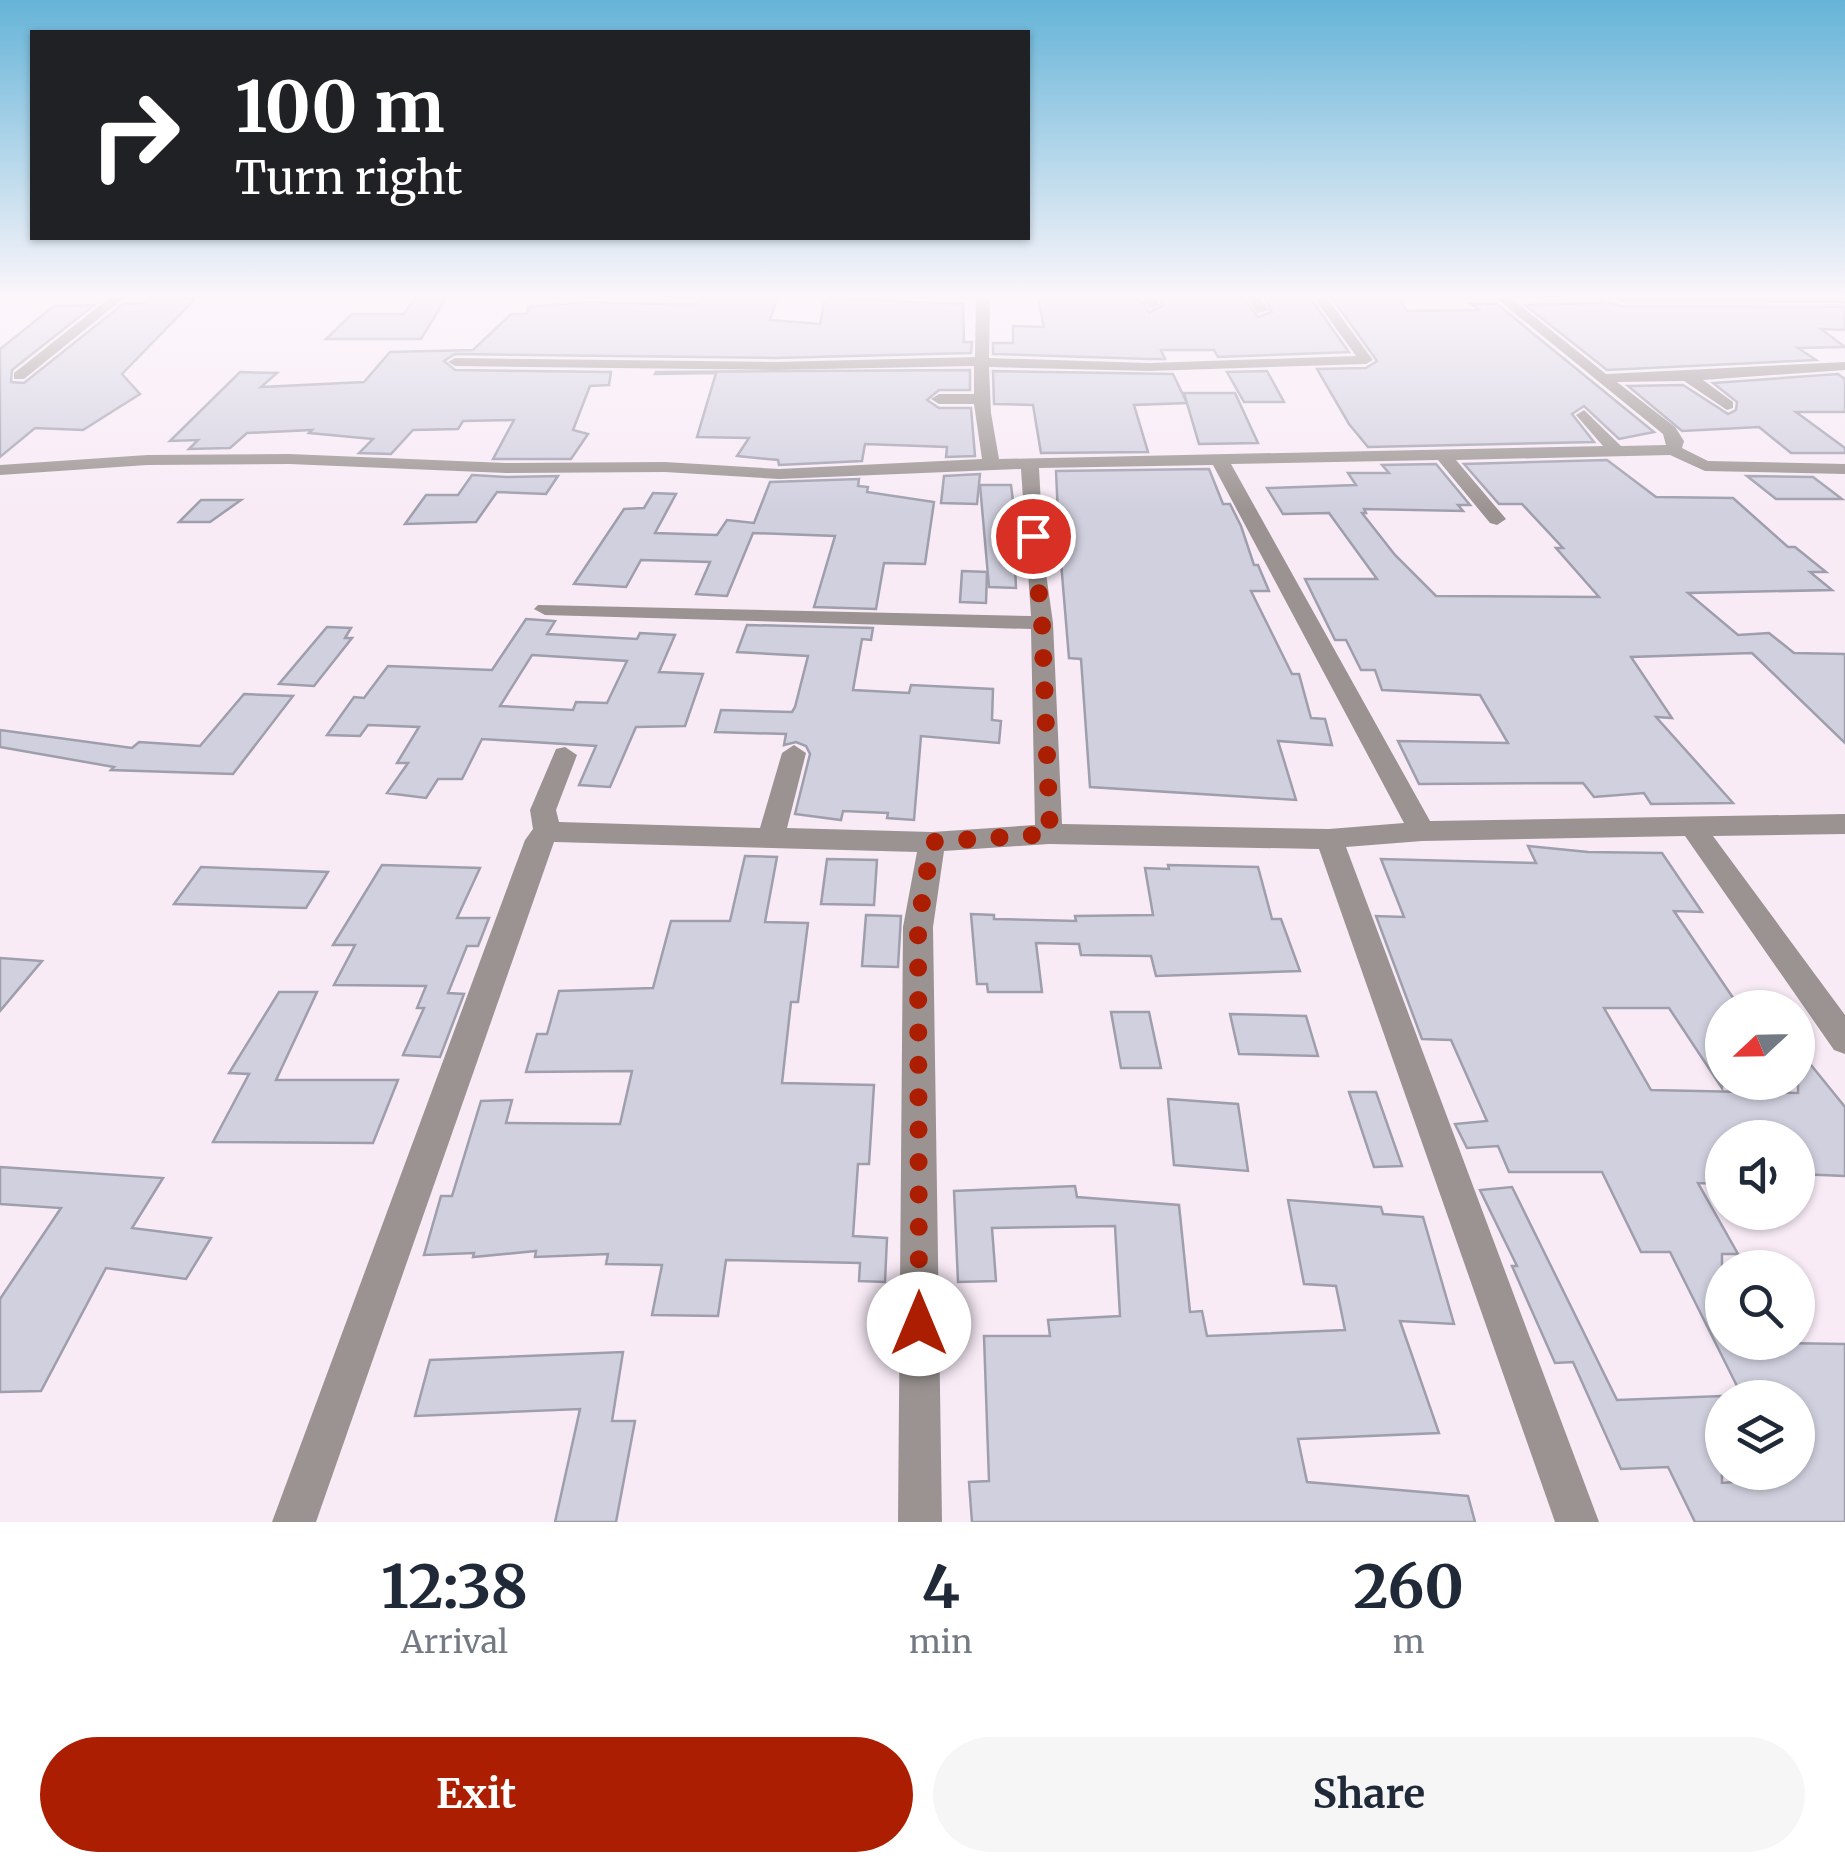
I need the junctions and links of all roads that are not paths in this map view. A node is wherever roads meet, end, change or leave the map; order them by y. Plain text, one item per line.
1 (28, 369) edge
2 (978, 369) edge
3 (1595, 369) edge
4 (1795, 369) edge
5 (1813, 369) edge
6 (19, 376) dead end
7 (1688, 376) junction
8 (1607, 378) junction
9 (1834, 381) dead end
10 (939, 399) dead end
11 (979, 399) junction
12 (1726, 406) dead end
13 (1584, 416) dead end
14 (962, 418) dead end
15 (981, 418) junction
16 (1674, 450) junction
17 (1618, 453) junction
18 (1444, 456) junction
19 (1219, 459) junction
20 (992, 464) junction
21 (1030, 464) junction
22 (516, 468) junction
23 (0, 470) edge
24 (1845, 470) edge
25 (499, 489) dead end
26 (1497, 519) dead end
27 (546, 609) dead end
28 (1042, 623) junction
29 (794, 753) dead end
30 (565, 756) dead end
31 (1845, 824) edge
32 (1692, 825) junction
33 (547, 832) junction
34 (1422, 832) junction
35 (1050, 834) junction
36 (771, 836) junction
37 (1329, 839) junction
38 (932, 842) junction
39 (1845, 1040) edge
40 (294, 1522) edge
41 (920, 1522) edge
42 (1577, 1522) edge

1 - 6 street
2 - 11 street
3 - 8 street
4 - 7 street
5 - 9 street
7 - 8 street
7 - 12 street
8 - 16 street
10 - 11 street
11 - 15 street
13 - 17 street
14 - 15 street
15 - 20 street
16 - 17 street
16 - 24 street
17 - 18 street
18 - 19 street
18 - 26 street
19 - 21 street
19 - 34 street
20 - 21 street
20 - 22 street
21 - 28 street
22 - 23 street
22 - 25 street
27 - 28 street
28 - 35 street
29 - 36 street
30 - 33 street
31 - 32 street
32 - 34 street
32 - 39 street
33 - 36 street
33 - 40 street
34 - 37 street
35 - 37 street
35 - 38 street
36 - 38 street
37 - 42 street
38 - 41 street

